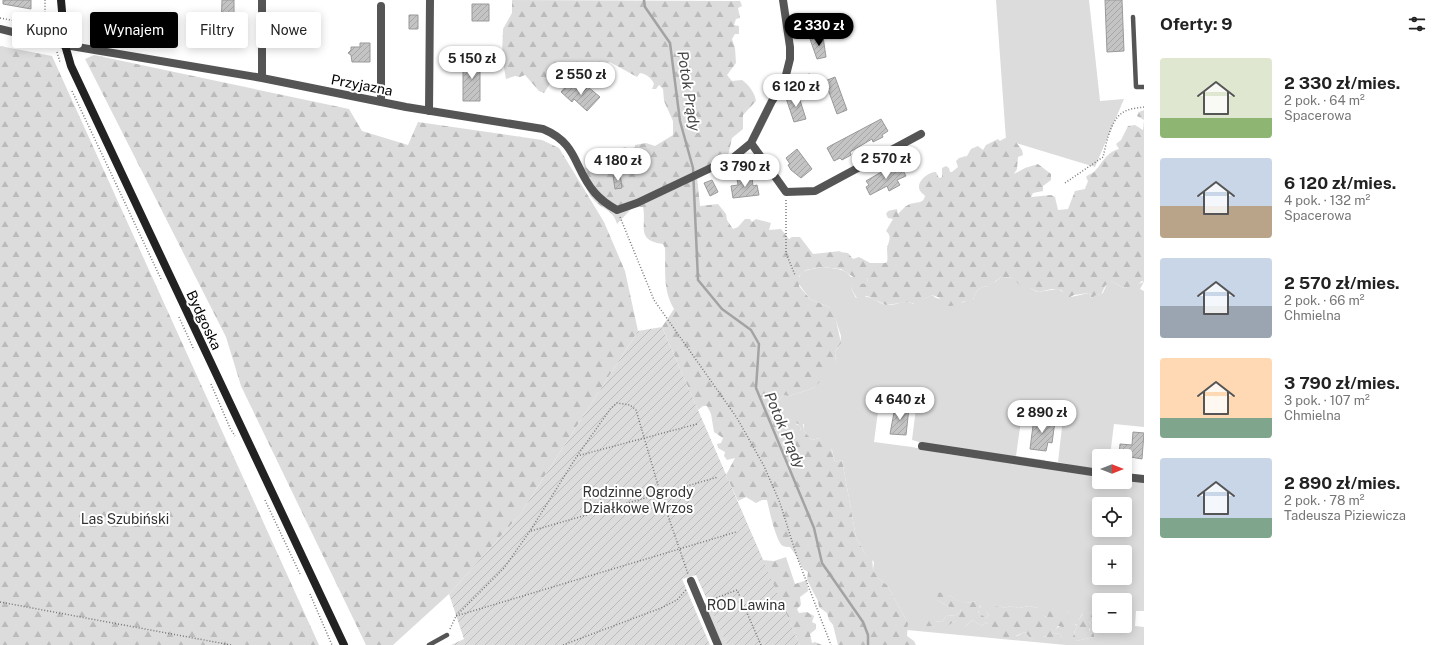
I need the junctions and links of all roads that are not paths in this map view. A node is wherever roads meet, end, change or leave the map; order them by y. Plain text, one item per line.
1 (61, 0) edge
2 (262, 0) edge
3 (430, 0) edge
4 (783, 0) edge
5 (381, 6) dead end
6 (62, 12) edge
7 (1133, 17) dead end
8 (0, 29) edge
9 (12, 32) edge
10 (82, 47) edge
11 (66, 48) edge
12 (262, 78) junction
13 (1144, 87) edge
14 (381, 102) junction
15 (429, 111) junction
16 (921, 134) dead end
17 (751, 143) junction
18 (922, 446) dead end
19 (1092, 472) edge
20 (1132, 478) edge
21 (1144, 479) edge
22 (691, 583) road end
23 (447, 635) road end
24 (344, 645) edge
25 (429, 645) edge
26 (718, 645) edge

1 - 6 main road, Bydgoska
2 - 12 street
3 - 15 street
4 - 17 street
5 - 14 street
7 - 13 lane
8 - 9 street, Przyjazna
10 - 12 street, Przyjazna
11 - 24 main road, Bydgoska
12 - 14 street, Przyjazna
14 - 15 street, Przyjazna
15 - 17 street, Przyjazna
16 - 17 street
18 - 19 street
20 - 21 street
22 - 26 street
23 - 25 lane

